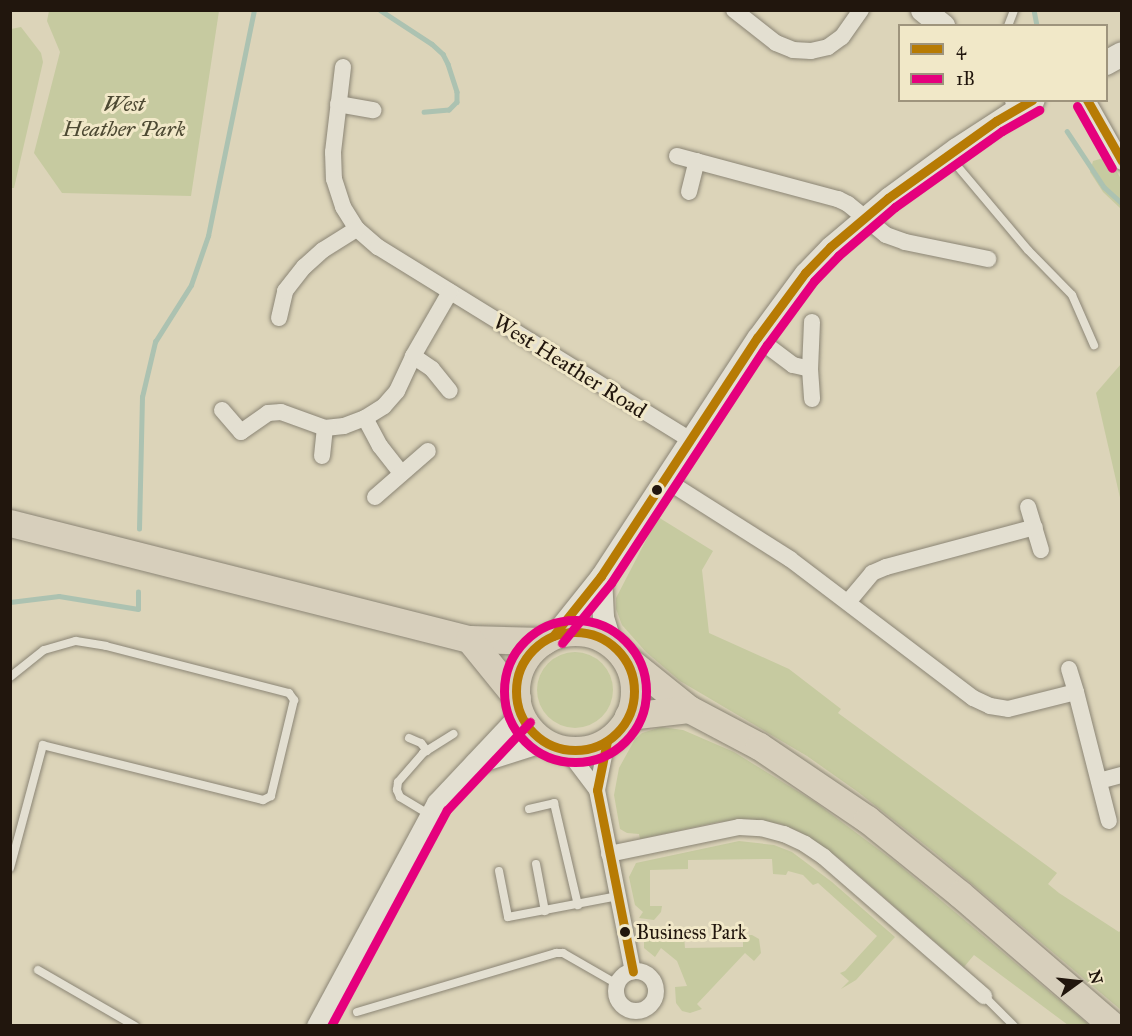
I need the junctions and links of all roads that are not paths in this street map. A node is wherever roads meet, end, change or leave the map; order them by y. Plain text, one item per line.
1 (734, 10) edge
2 (861, 10) edge
3 (923, 10) edge
4 (940, 24) edge
5 (1122, 54) edge
6 (1108, 62) edge
7 (343, 68) dead end
8 (1024, 102) edge
9 (1088, 102) edge
10 (338, 104) junction
11 (372, 110) dead end
12 (947, 154) junction
13 (677, 156) dead end
14 (697, 161) junction
15 (1122, 162) edge
16 (690, 192) dead end
17 (863, 217) junction
18 (357, 229) junction
19 (988, 259) dead end
20 (450, 292) junction
21 (279, 318) dead end
22 (812, 321) dead end
23 (757, 338) junction
24 (1094, 345) dead end
25 (413, 356) junction
26 (810, 369) junction
27 (450, 391) dead end
28 (812, 399) dead end
29 (222, 410) dead end
30 (365, 418) junction
31 (325, 428) junction
32 (689, 439) junction
33 (428, 451) dead end
34 (322, 456) dead end
35 (401, 473) junction
36 (664, 479) junction
37 (375, 497) dead end
38 (1029, 507) dead end
39 (10, 523) edge
40 (1035, 527) junction
41 (1041, 550) dead end
42 (601, 576) junction
43 (848, 602) junction
44 (548, 638) junction
45 (469, 639) junction
46 (617, 650) junction
47 (1069, 669) dead end
48 (10, 677) edge
49 (1076, 692) junction
50 (519, 706) junction
51 (688, 709) junction
52 (628, 716) junction
53 (454, 734) dead end
54 (409, 738) dead end
55 (607, 741) junction
56 (555, 745) junction
57 (426, 751) junction
58 (471, 764) junction
59 (1122, 775) edge
60 (1099, 781) junction
61 (597, 790) junction
62 (529, 809) dead end
63 (430, 815) junction
64 (1109, 821) dead end
65 (609, 854) junction
66 (536, 864) dead end
67 (10, 868) edge
68 (499, 871) dead end
69 (618, 896) junction
70 (578, 905) junction
71 (544, 911) junction
72 (38, 969) dead end
73 (633, 971) junction
74 (617, 984) junction
75 (984, 996) joint
76 (357, 1012) dead end
77 (135, 1026) edge
78 (317, 1026) edge
79 (1014, 1026) edge
80 (1113, 1026) edge

1 - 2 street
3 - 4 main road
5 - 6 main road
7 - 10 street, West Heather Road
8 - 12 street
9 - 15 street
10 - 11 street
10 - 18 street, West Heather Road
12 - 17 street
12 - 24 lane
13 - 14 street
14 - 16 street
14 - 17 street
17 - 19 street
17 - 23 street
18 - 20 street, West Heather Road
18 - 21 street
20 - 25 street
20 - 32 street, West Heather Road
22 - 26 street
23 - 26 street
23 - 32 street
25 - 27 street
25 - 30 street
26 - 28 street
29 - 31 street
30 - 31 street
30 - 35 street
31 - 34 street
32 - 36 street
33 - 35 street
35 - 37 street
36 - 42 street
36 - 43 street
38 - 40 street
39 - 45 main road
40 - 41 street
40 - 43 street
42 - 44 street
42 - 46 street
43 - 49 street
44 - 45 main road
44 - 46 main road
44 - 50 main road
45 - 50 main road
46 - 51 main road
46 - 52 main road
47 - 49 street
48 - 67 lane
49 - 60 street
50 - 56 main road
50 - 58 street
51 - 52 main road
51 - 80 main road
52 - 55 main road
53 - 57 lane
54 - 57 lane
55 - 56 main road
55 - 61 street
56 - 58 street
56 - 61 street
57 - 63 lane
58 - 63 street
59 - 60 street
60 - 64 street
61 - 65 street
62 - 70 lane
63 - 78 street
65 - 69 street
65 - 75 street
66 - 71 lane
68 - 71 lane
69 - 70 lane
69 - 73 street
70 - 71 lane
72 - 77 lane
73 - 74 street
73 - 74 street
74 - 76 lane
75 - 79 lane

